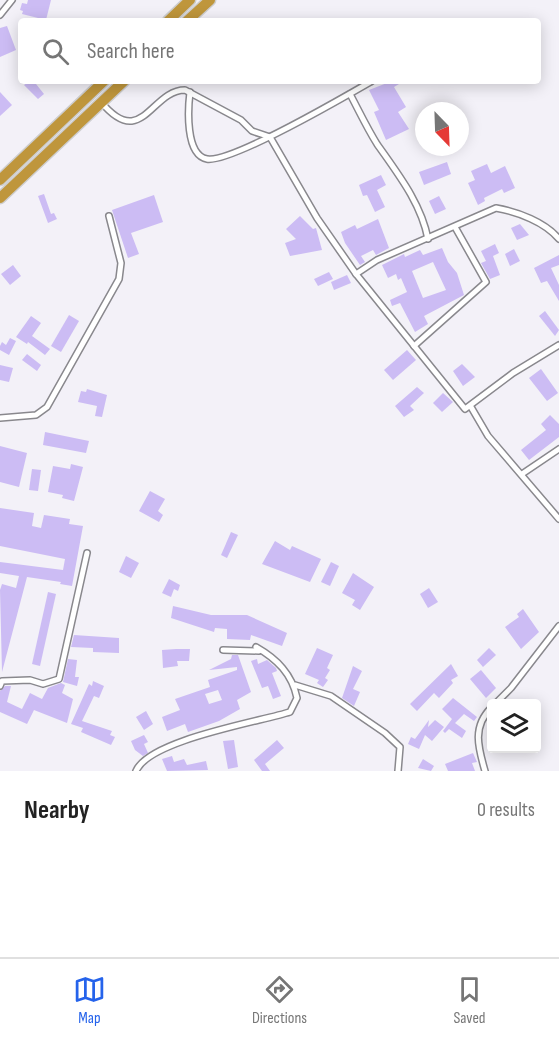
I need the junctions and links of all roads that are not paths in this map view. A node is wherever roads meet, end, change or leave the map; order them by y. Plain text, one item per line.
1 (12, 0) edge
2 (190, 0) edge
3 (210, 0) edge
4 (0, 15) edge
5 (171, 18) edge
6 (190, 18) edge
7 (101, 84) edge
8 (121, 84) edge
9 (367, 84) edge
10 (190, 92) junction
11 (350, 94) junction
12 (101, 102) junction
13 (270, 137) junction
14 (0, 180) edge
15 (0, 198) edge
16 (109, 216) dead end
17 (455, 227) junction
18 (556, 230) edge
19 (428, 239) junction
20 (559, 239) edge
21 (356, 274) junction
22 (559, 345) edge
23 (414, 346) junction
24 (471, 407) junction
25 (0, 418) edge
26 (559, 449) edge
27 (522, 474) junction
28 (559, 519) edge
29 (87, 552) dead end
30 (559, 626) edge
31 (556, 635) edge
32 (256, 647) dead end
33 (223, 651) dead end
34 (266, 653) junction
35 (0, 686) edge
36 (295, 686) junction
37 (500, 699) edge
38 (487, 713) edge
39 (136, 771) edge
40 (398, 771) edge
41 (485, 771) edge

1 - 4 street
2 - 5 highway
3 - 6 highway
7 - 14 highway
8 - 12 highway
9 - 11 street
10 - 12 street
10 - 13 street
10 - 13 street
11 - 13 street
11 - 19 street
12 - 15 highway
13 - 21 street
16 - 25 street
17 - 18 street
17 - 19 street
17 - 23 street
18 - 20 street
19 - 21 street
21 - 23 street
22 - 24 street
23 - 24 street
24 - 27 street
26 - 27 street
27 - 28 street
29 - 35 street
30 - 31 street
31 - 37 street
32 - 34 street
33 - 34 street
34 - 36 street
36 - 39 street
36 - 40 street
38 - 41 street

